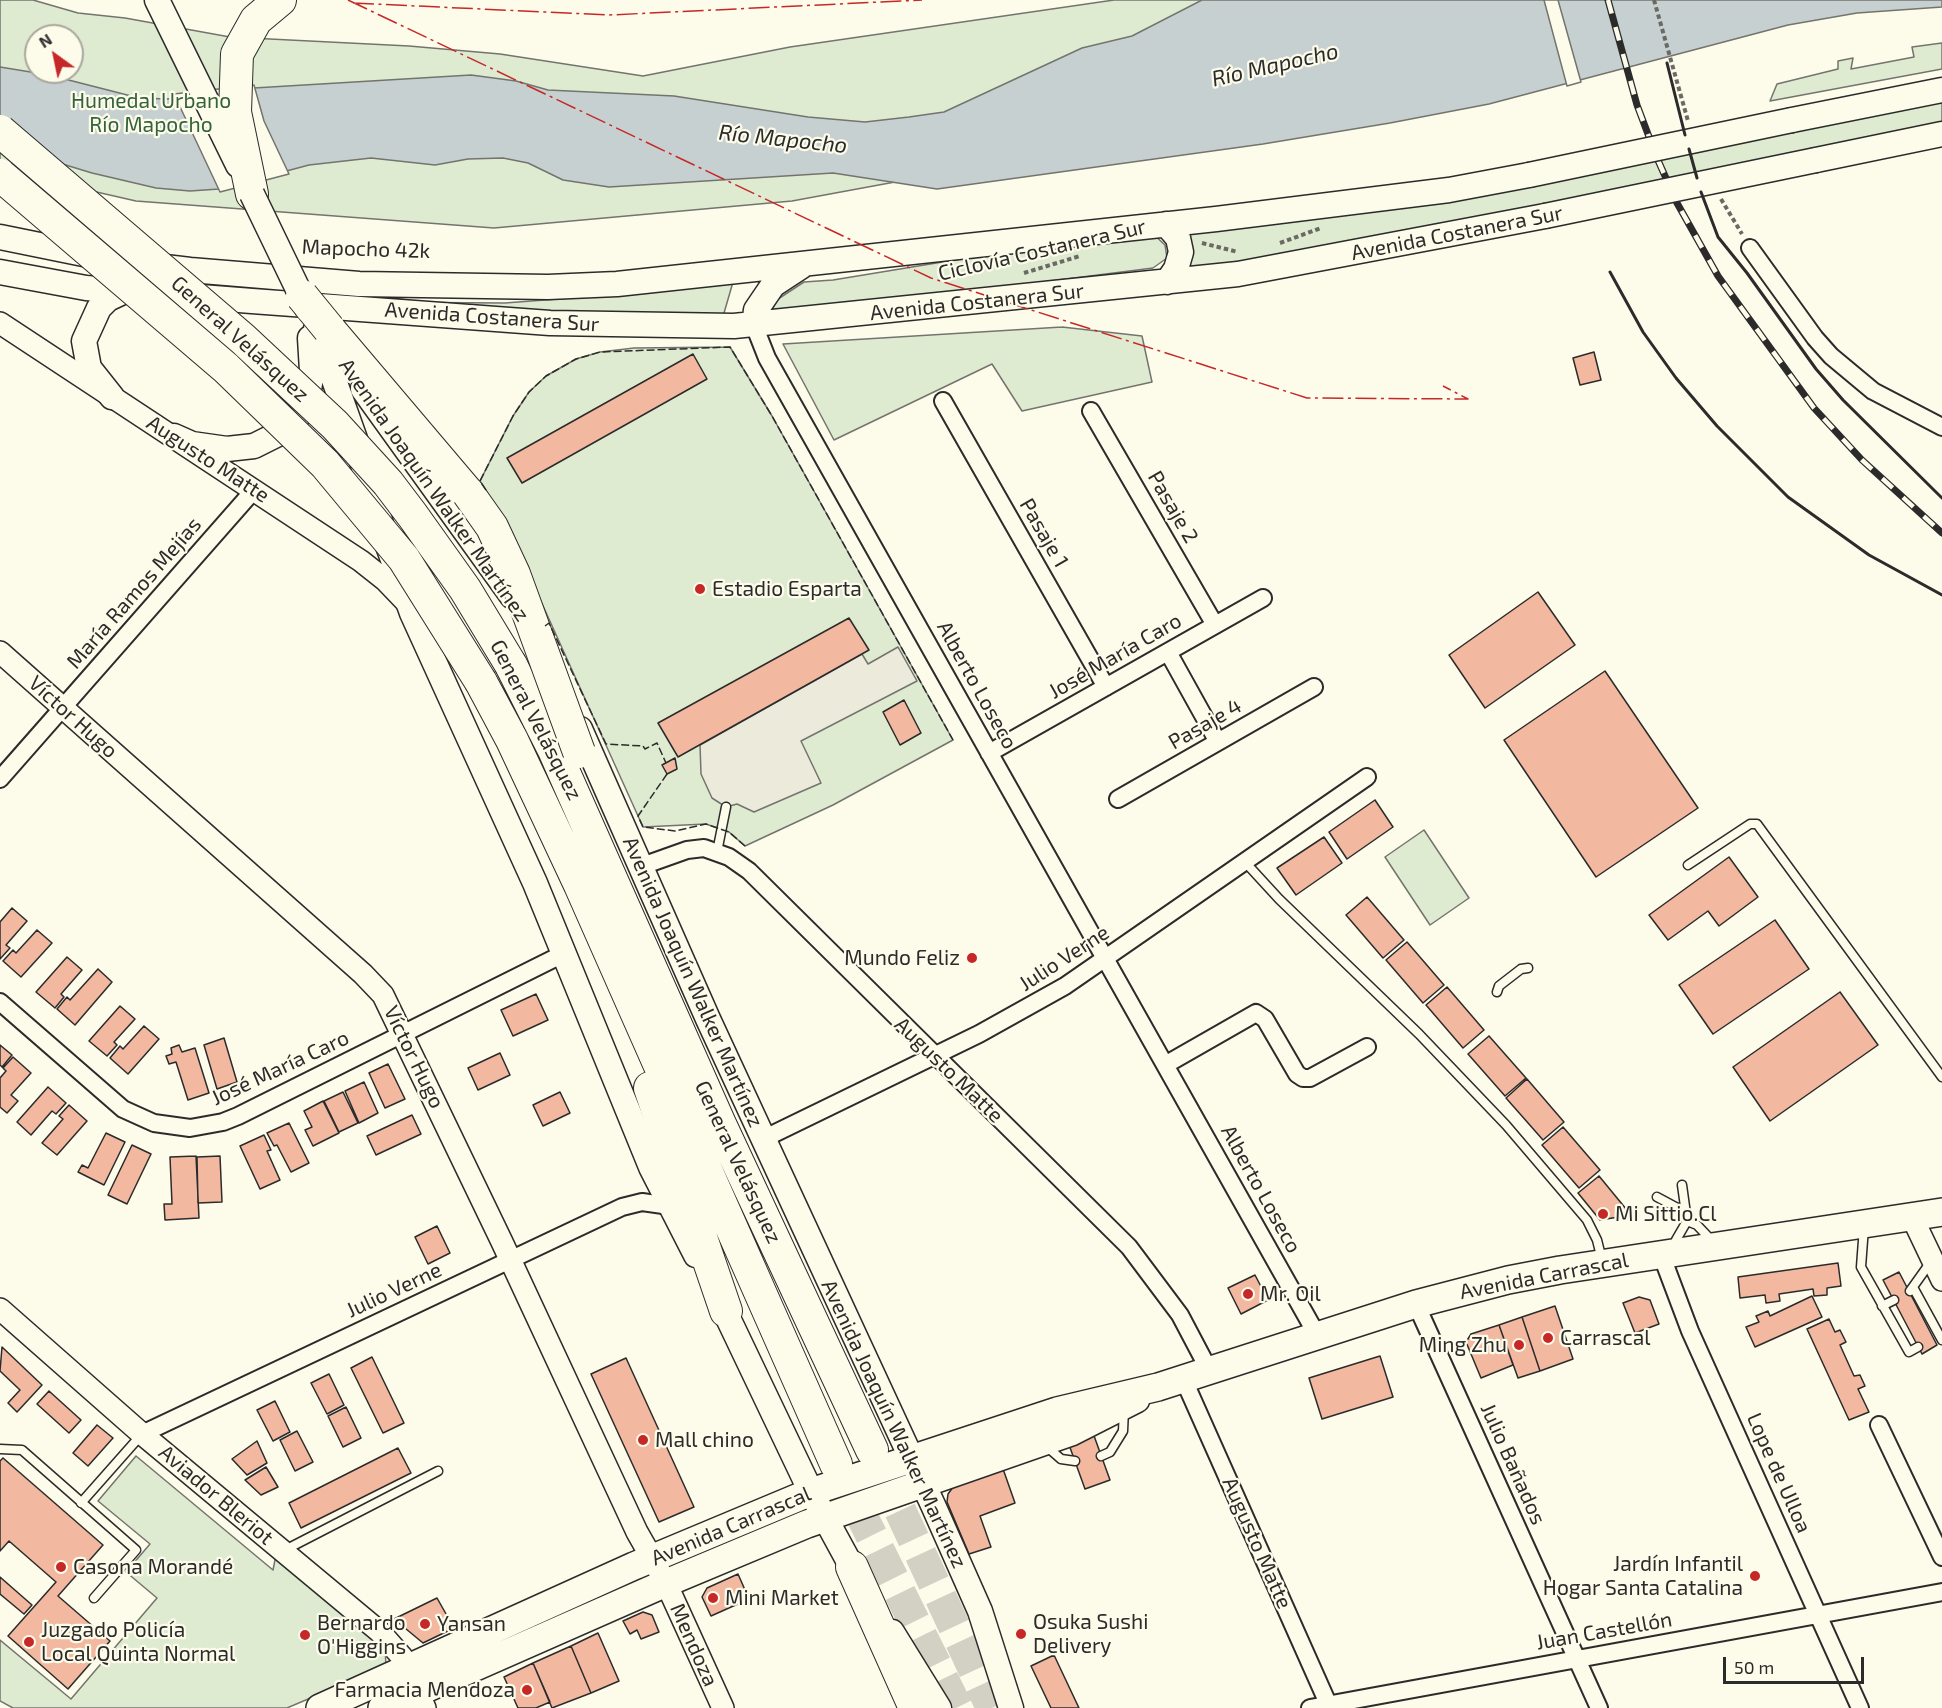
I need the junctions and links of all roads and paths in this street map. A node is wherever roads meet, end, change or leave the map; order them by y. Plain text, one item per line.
1 (158, 0) edge
2 (280, 0) edge
3 (1654, 0) edge
4 (1673, 64) dead end
5 (1942, 90) edge
6 (0, 131) edge
7 (1942, 134) edge
8 (0, 175) edge
9 (252, 194) junction
10 (1331, 226) dead end
11 (1172, 231) junction
12 (0, 237) edge
13 (1270, 247) dead end
14 (1750, 248) dead end
15 (1245, 251) dead end
16 (1085, 255) dead end
17 (806, 263) junction
18 (0, 272) edge
19 (1021, 274) dead end
20 (1167, 282) junction
21 (125, 291) junction
22 (302, 296) joint
23 (0, 322) edge
24 (754, 325) junction
25 (319, 329) junction
26 (112, 397) junction
27 (943, 401) dead end
28 (1091, 411) dead end
29 (1942, 427) edge
30 (174, 436) junction
31 (254, 490) junction
32 (1263, 598) dead end
33 (408, 604) junction
34 (1215, 625) junction
35 (0, 652) edge
36 (1168, 652) junction
37 (1106, 687) junction
38 (1314, 687) dead end
39 (63, 708) junction
40 (1218, 742) junction
41 (989, 753) junction
42 (1367, 777) dead end
43 (0, 779) edge
44 (1118, 799) dead end
45 (726, 807) dead end
46 (717, 852) junction
47 (1245, 862) junction
48 (1688, 865) dead end
49 (642, 866) junction
50 (580, 885) junction
51 (638, 941) junction
52 (563, 954) junction
53 (1105, 959) junction
54 (1528, 968) dead end
55 (1497, 992) dead end
56 (0, 1002) edge
57 (404, 1033) junction
58 (1367, 1047) dead end
59 (934, 1056) junction
60 (1165, 1065) junction
61 (1942, 1077) edge
62 (763, 1139) junction
63 (1682, 1185) dead end
64 (1657, 1197) dead end
65 (670, 1206) junction
66 (1942, 1212) edge
67 (1686, 1217) junction
68 (1912, 1217) junction
69 (1864, 1224) junction
70 (1716, 1246) junction
71 (1668, 1253) junction
72 (511, 1260) junction
73 (1932, 1260) junction
74 (1603, 1263) junction
75 (1942, 1280) edge
76 (1894, 1300) dead end
77 (1416, 1304) junction
78 (1882, 1306) junction
79 (0, 1309) edge
80 (726, 1311) junction
81 (1317, 1335) junction
82 (1940, 1342) edge
83 (1918, 1347) dead end
84 (1209, 1370) junction
85 (1183, 1378) junction
86 (1158, 1386) junction
87 (1124, 1407) junction
88 (1879, 1425) dead end
89 (142, 1434) junction
90 (1043, 1443) junction
91 (0, 1449) edge
92 (872, 1450) tunnel mouth
93 (1101, 1456) dead end
94 (910, 1458) junction
95 (1075, 1461) dead end
96 (836, 1464) tunnel mouth
97 (438, 1471) dead end
98 (922, 1483) junction
99 (811, 1492) junction
100 (81, 1503) junction
101 (825, 1517) junction
102 (283, 1551) junction
103 (1942, 1557) edge
104 (651, 1558) junction
105 (852, 1567) junction
106 (666, 1583) junction
107 (1942, 1592) edge
108 (94, 1598) dead end
109 (980, 1611) junction
110 (1818, 1615) junction
111 (1576, 1659) junction
112 (417, 1689) edge
113 (1330, 1706) edge
114 (320, 1708) edge
115 (382, 1708) edge
116 (723, 1708) edge
117 (915, 1708) edge
118 (939, 1708) edge
119 (1011, 1708) edge
120 (1023, 1708) edge
121 (1310, 1708) edge
122 (1599, 1708) edge
123 (1860, 1708) edge

1 - 9 main road
2 - 9 highway
3 - 4 path
5 - 11 main road, Avenida Costanera Sur, bridge
6 - 51 highway, General Velásquez, bridge
7 - 20 main road, Avenida Costanera Sur, bridge
8 - 50 highway, General Velásquez, bridge
9 - 22 main road, bridge
10 - 13 path
11 - 15 path, Ciclovía Costanera Sur
11 - 17 main road, Avenida Costanera Sur
11 - 20 main road
12 - 17 main road, Avenida Costanera Sur
14 - 29 street
16 - 19 path, Ciclovía Costanera Sur
17 - 24 main road
18 - 21 main road, Avenida Costanera Sur
20 - 24 main road, Avenida Costanera Sur
21 - 24 main road, Avenida Costanera Sur
21 - 26 main road
22 - 25 highway, bridge
23 - 26 street, Augusto Matte
24 - 41 street, Alberto Loseco
25 - 30 main road
25 - 33 main road, Avenida Joaquín Walker Martínez
25 - 49 main road, Avenida Joaquín Walker Martínez
25 - 51 highway, bridge
26 - 30 street, Augusto Matte
27 - 37 street, Pasaje 1
28 - 34 street, Pasaje 2
30 - 31 street, Augusto Matte
31 - 33 street, Augusto Matte
31 - 39 street, María Ramos Mejías
32 - 34 street, José María Caro
33 - 52 main road, Avenida Joaquín Walker Martínez
34 - 36 street, José María Caro
35 - 39 street, Víctor Hugo
36 - 37 street, José María Caro
36 - 40 street
37 - 41 street, José María Caro
38 - 40 street, Pasaje 4
39 - 43 street, María Ramos Mejías
39 - 57 street, Víctor Hugo
40 - 44 street, Pasaje 4
41 - 53 street, Alberto Loseco
42 - 47 street, Julio Verne
45 - 46 lane
46 - 49 street, Augusto Matte
46 - 59 street, Augusto Matte
47 - 53 street, Julio Verne
47 - 74 lane
48 - 61 lane
49 - 62 main road, Avenida Joaquín Walker Martínez
50 - 80 highway
50 - 96 highway, General Velásquez
51 - 92 highway, General Velásquez
52 - 57 street, José María Caro
52 - 65 main road, Avenida Joaquín Walker Martínez
53 - 59 street, Julio Verne
53 - 60 street, Alberto Loseco
54 - 55 lane
56 - 57 street, José María Caro
57 - 72 street, Víctor Hugo
58 - 60 street
59 - 62 street, Julio Verne
59 - 84 street, Augusto Matte
60 - 81 street, Alberto Loseco
62 - 94 main road, Avenida Joaquín Walker Martínez
63 - 67 lane
64 - 67 lane
65 - 72 street, Julio Verne
65 - 80 main road, Avenida Joaquín Walker Martínez
66 - 68 main road, Avenida Carrascal
67 - 70 lane
67 - 71 lane
68 - 69 main road, Avenida Carrascal
68 - 73 street
69 - 70 main road, Avenida Carrascal
69 - 78 lane
70 - 71 main road, Avenida Carrascal
71 - 74 main road, Avenida Carrascal
71 - 110 street, Lope de Ulloa
72 - 89 street, Julio Verne
72 - 104 street, Víctor Hugo
73 - 75 street
73 - 82 lane
74 - 77 main road, Avenida Carrascal
76 - 78 lane
77 - 81 main road, Avenida Carrascal
77 - 111 street, Julio Bañados
78 - 83 lane
79 - 89 street, Aviador Bleriot
80 - 99 main road, Avenida Joaquín Walker Martínez
81 - 84 main road, Avenida Carrascal
84 - 85 main road, Avenida Carrascal
85 - 86 main road, Avenida Carrascal
85 - 113 street, Augusto Matte
86 - 87 main road, Avenida Carrascal
86 - 94 main road, Avenida Carrascal
87 - 90 main road, Avenida Carrascal
87 - 93 lane
88 - 103 street
89 - 100 lane
89 - 102 street, Aviador Bleriot
90 - 95 lane
90 - 98 main road, Avenida Carrascal
91 - 100 lane
94 - 98 main road, Avenida Joaquín Walker Martínez
94 - 99 main road, Avenida Carrascal
97 - 102 lane
98 - 101 main road, Avenida Carrascal
98 - 109 main road, Avenida Joaquín Walker Martínez
99 - 101 main road, Avenida Joaquín Walker Martínez
99 - 104 main road, Avenida Carrascal
100 - 108 lane
101 - 105 main road, Avenida Joaquín Walker Martínez
101 - 106 main road, Avenida Carrascal
102 - 112 street, Aviador Bleriot
104 - 106 street, Víctor Hugo
104 - 112 main road, Avenida Carrascal
105 - 117 highway
105 - 118 main road, Avenida Joaquín Walker Martínez
106 - 112 main road, Avenida Carrascal
106 - 116 street, Mendoza
107 - 110 street, Juan Castellón
109 - 119 main road, Avenida Joaquín Walker Martínez
109 - 120 main road
110 - 111 street, Juan Castellón
110 - 123 street, Lope de Ulloa
111 - 113 street, Juan Castellón
111 - 122 street, Julio Bañados
112 - 114 main road, Avenida Carrascal
112 - 115 main road, Avenida Carrascal
113 - 121 street, Juan Castellón

